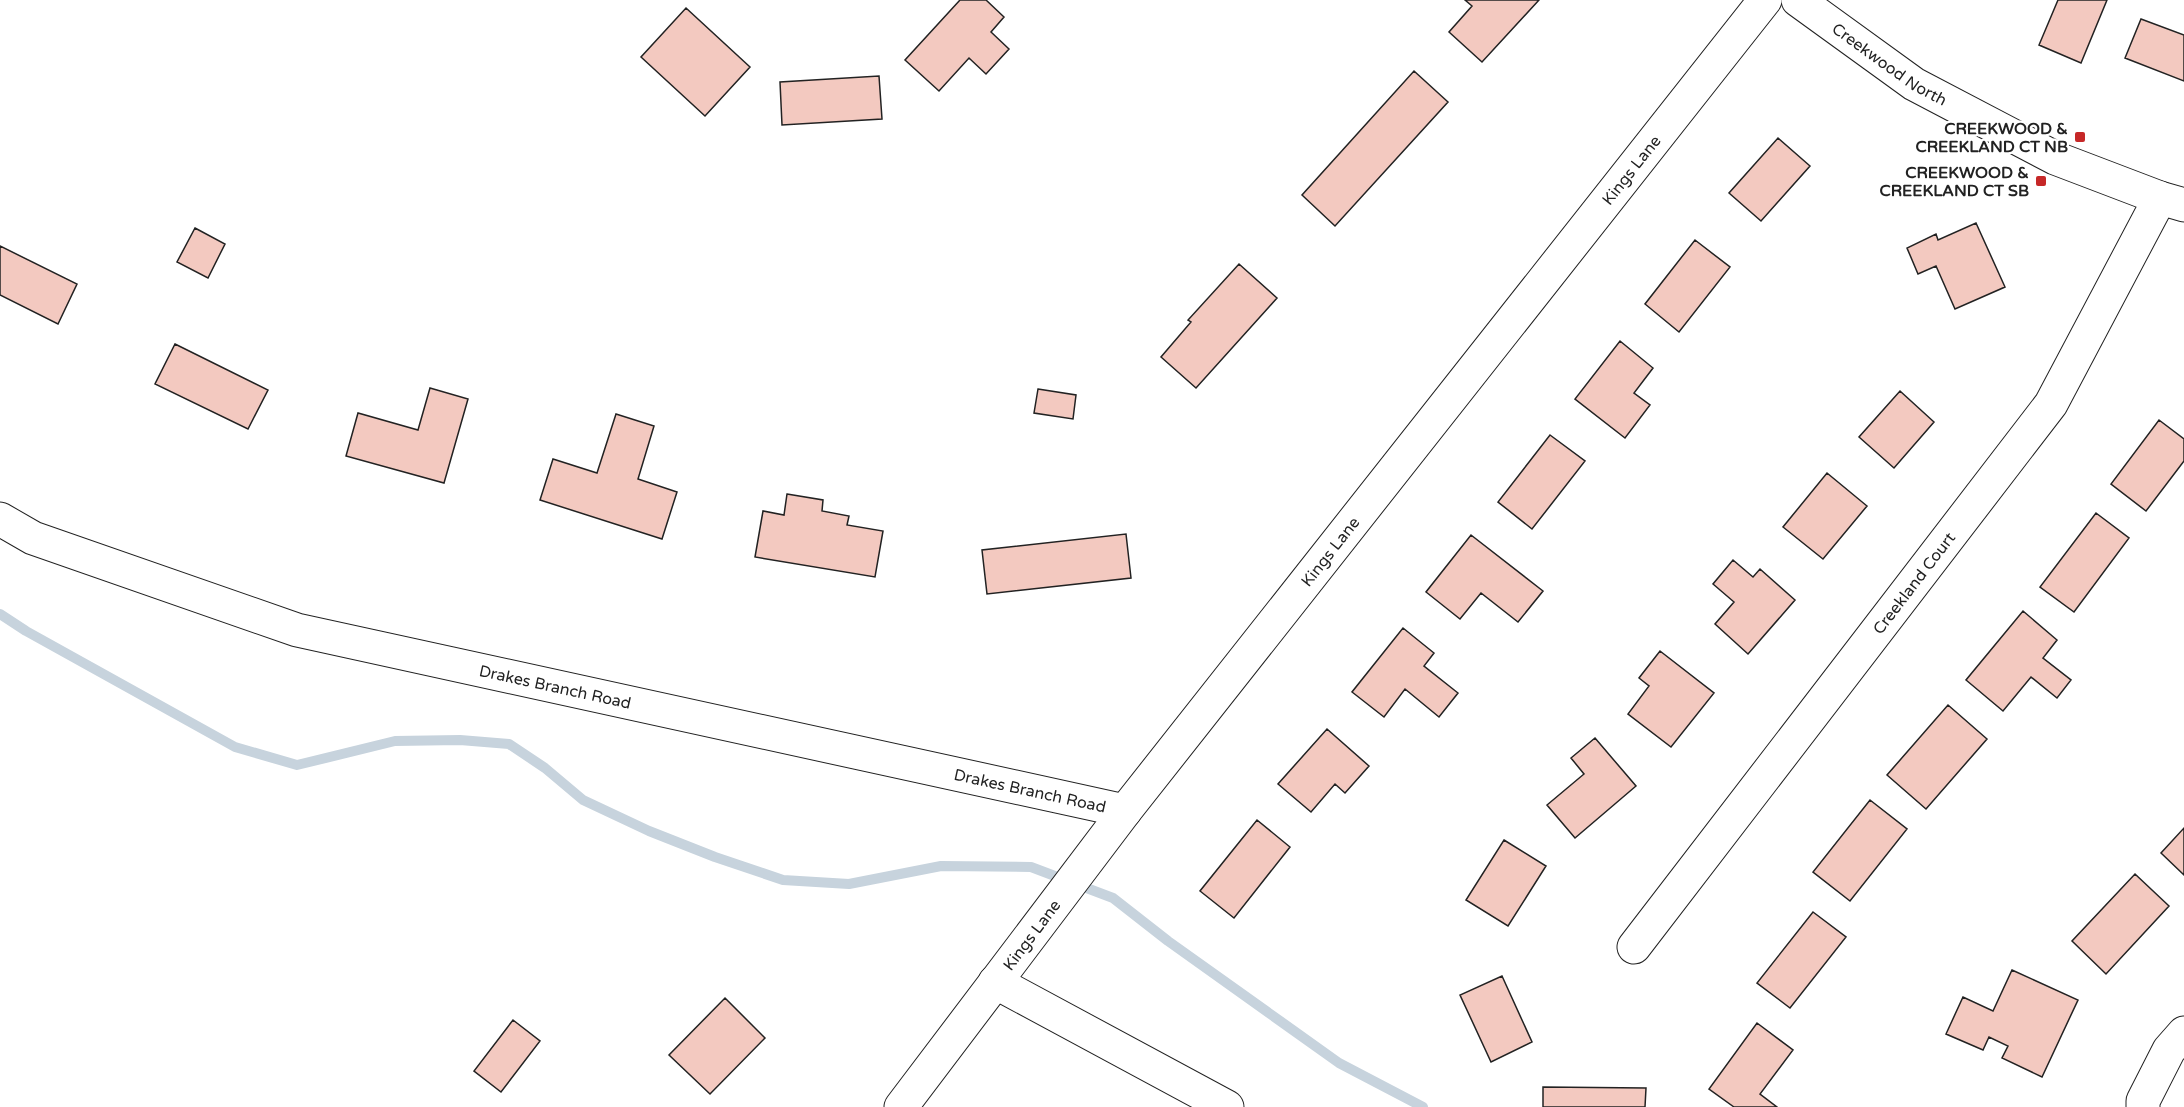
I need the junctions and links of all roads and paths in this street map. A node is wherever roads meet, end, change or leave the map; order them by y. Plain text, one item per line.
1 (1765, 0) edge
2 (1798, 0) edge
3 (2172, 202) edge
4 (0, 519) edge
5 (1125, 811) junction
6 (1634, 947) dead end
7 (995, 982) junction
8 (2184, 1033) edge
9 (901, 1107) edge
10 (1227, 1107) edge
11 (2143, 1107) edge

1 - 5 street, Kings Lane
2 - 3 street, Creekwood North
3 - 6 street, Creekland Court
4 - 5 street, Drakes Branch Road
5 - 7 street, Kings Lane
7 - 9 street, Kings Lane
7 - 10 street
8 - 11 street

